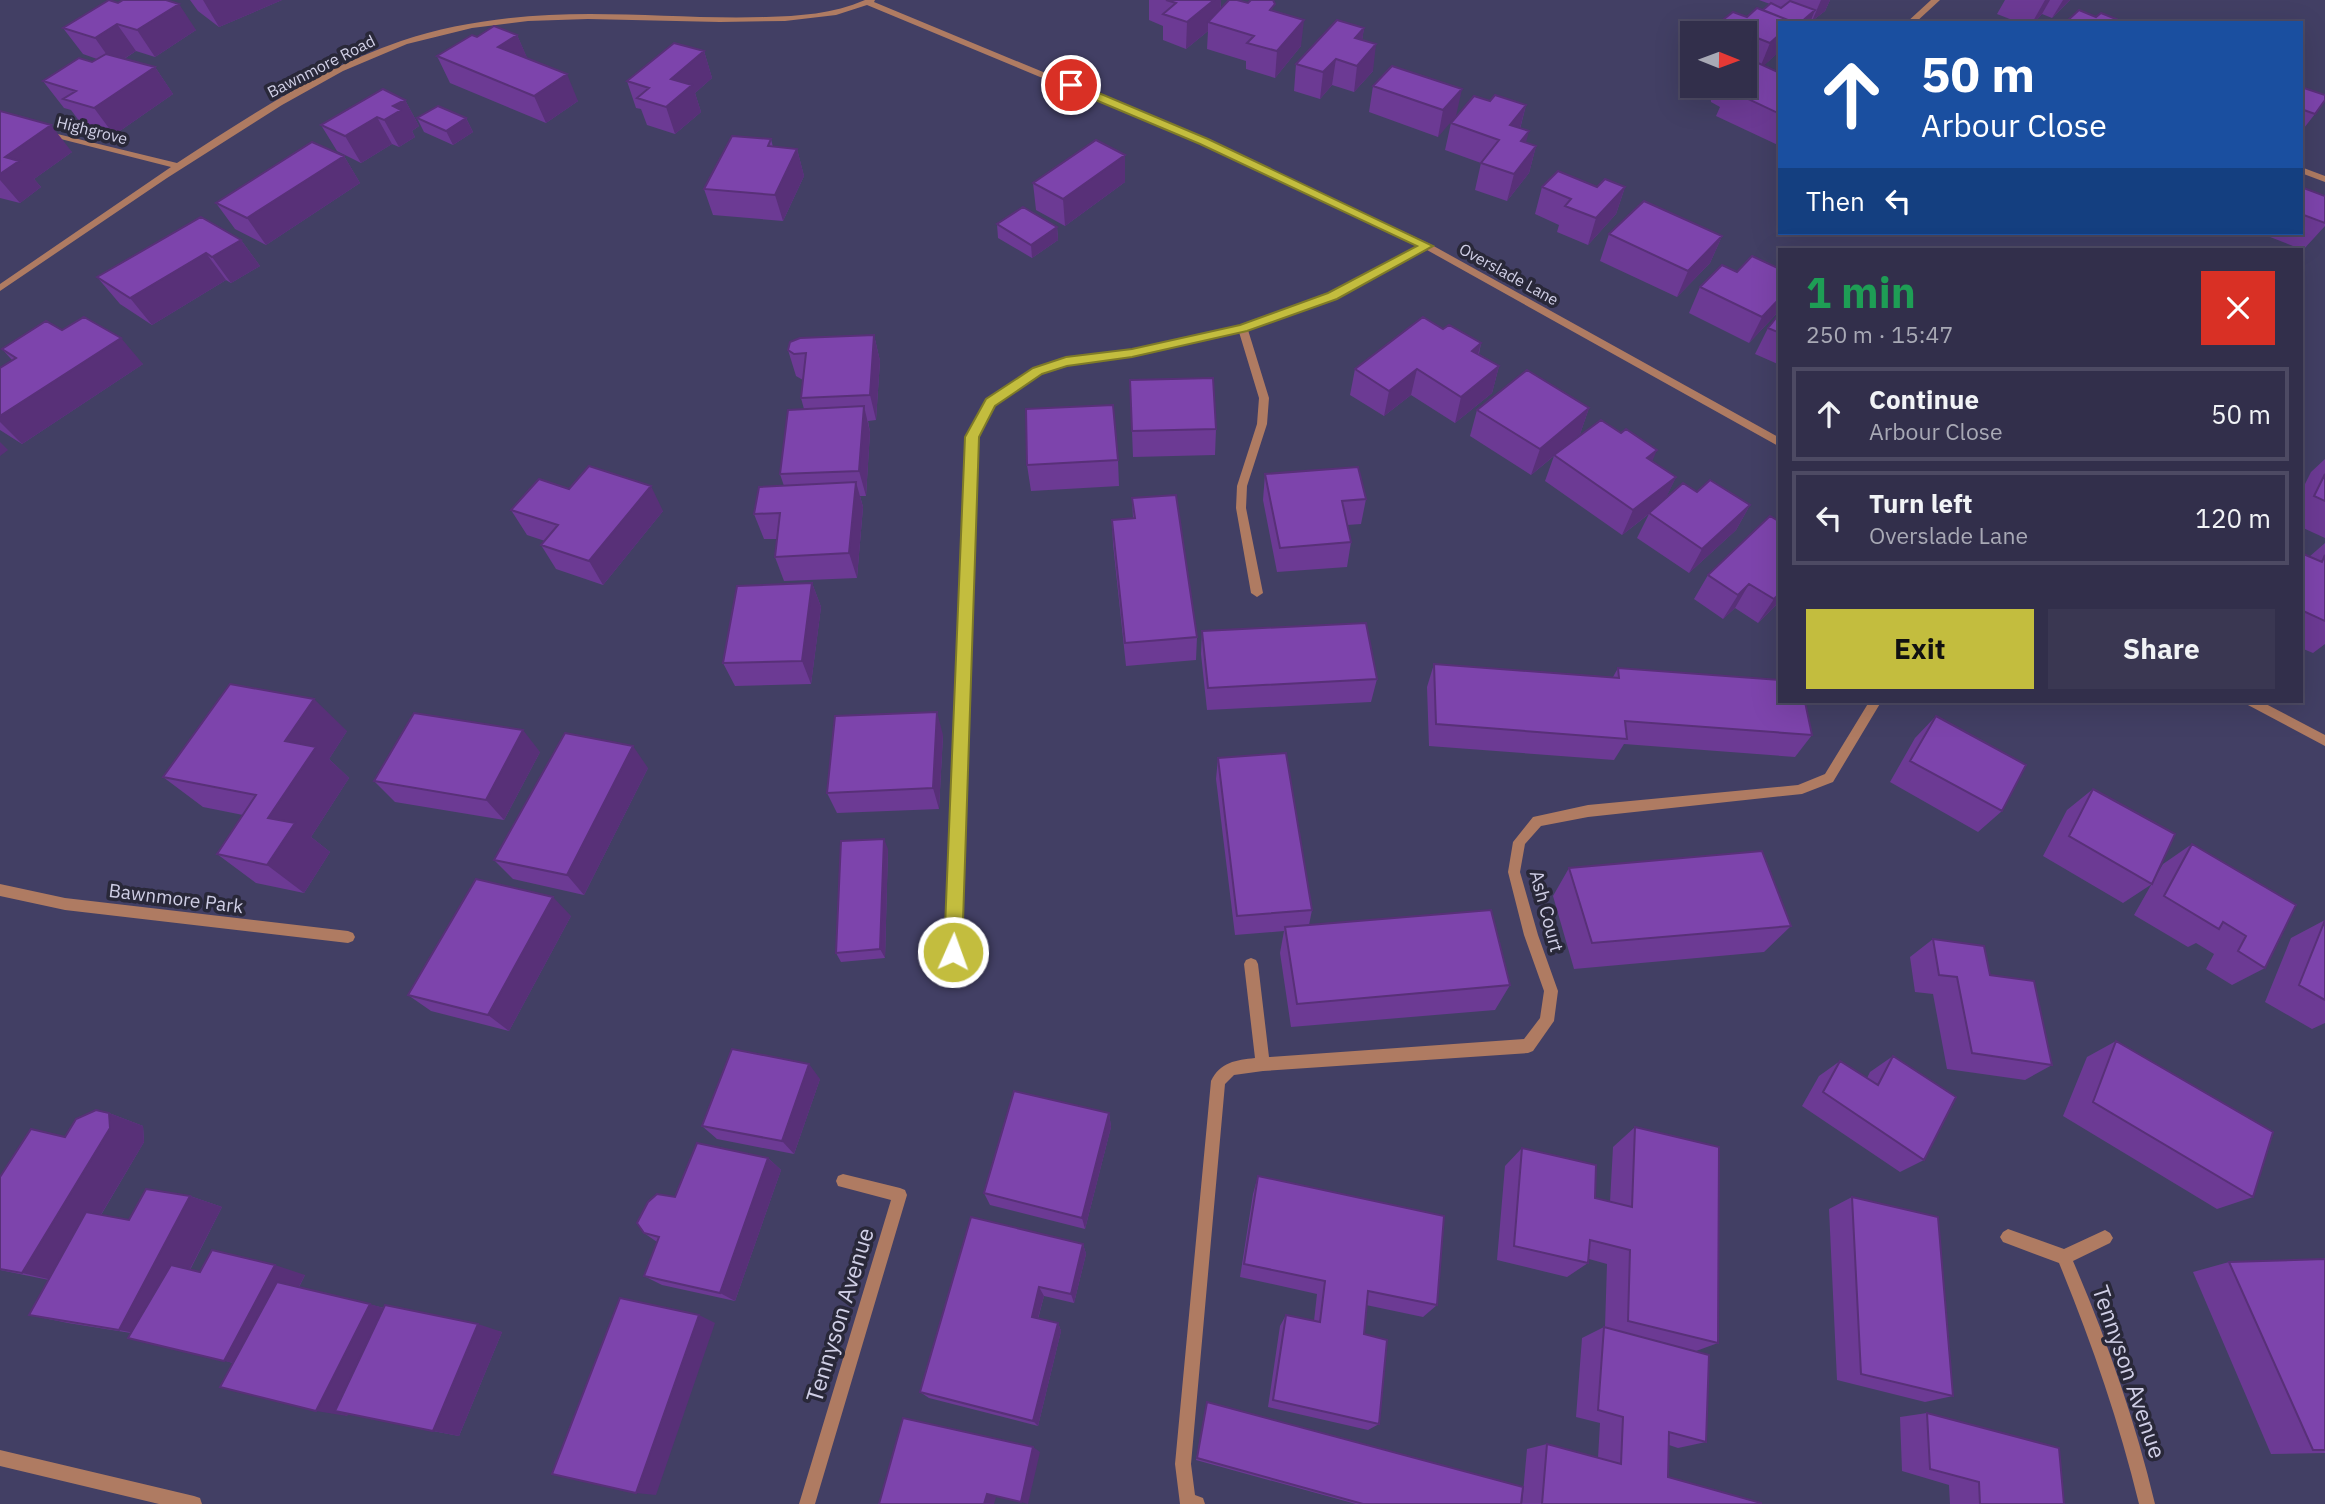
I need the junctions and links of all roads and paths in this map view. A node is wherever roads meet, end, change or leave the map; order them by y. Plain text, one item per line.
1 (1936, 0) edge
2 (869, 1) edge
3 (1912, 21) edge
4 (38, 131) edge
5 (178, 166) junction
6 (2303, 171) edge
7 (2325, 179) edge
8 (1427, 246) junction
9 (0, 288) edge
10 (1243, 328) junction
11 (1778, 442) edge
12 (1257, 593) dead end
13 (1874, 703) edge
14 (2254, 703) edge
15 (2325, 741) edge
16 (0, 891) edge
17 (348, 937) dead end
18 (953, 952) dead end
19 (1251, 964) dead end
20 (1263, 1064) junction
21 (844, 1181) dead end
22 (2008, 1237) dead end
23 (2105, 1238) dead end
24 (2064, 1257) junction
25 (0, 1458) edge
26 (194, 1504) edge
27 (807, 1504) edge
28 (1197, 1504) edge
29 (2147, 1504) edge

1 - 3 street
2 - 5 street, Bawnmore Road
2 - 8 street, Overslade Lane
4 - 5 street, Highgrove
5 - 9 street, Bawnmore Road
6 - 7 street
8 - 10 street
8 - 11 street, Overslade Lane
10 - 12 street
10 - 18 street
13 - 20 street, Ash Court
14 - 15 street
16 - 17 street, Bawnmore Park
19 - 20 street
20 - 28 street, Ash Court
21 - 27 street, Tennyson Avenue
22 - 24 street
23 - 24 street
24 - 29 street, Tennyson Avenue
25 - 26 street

